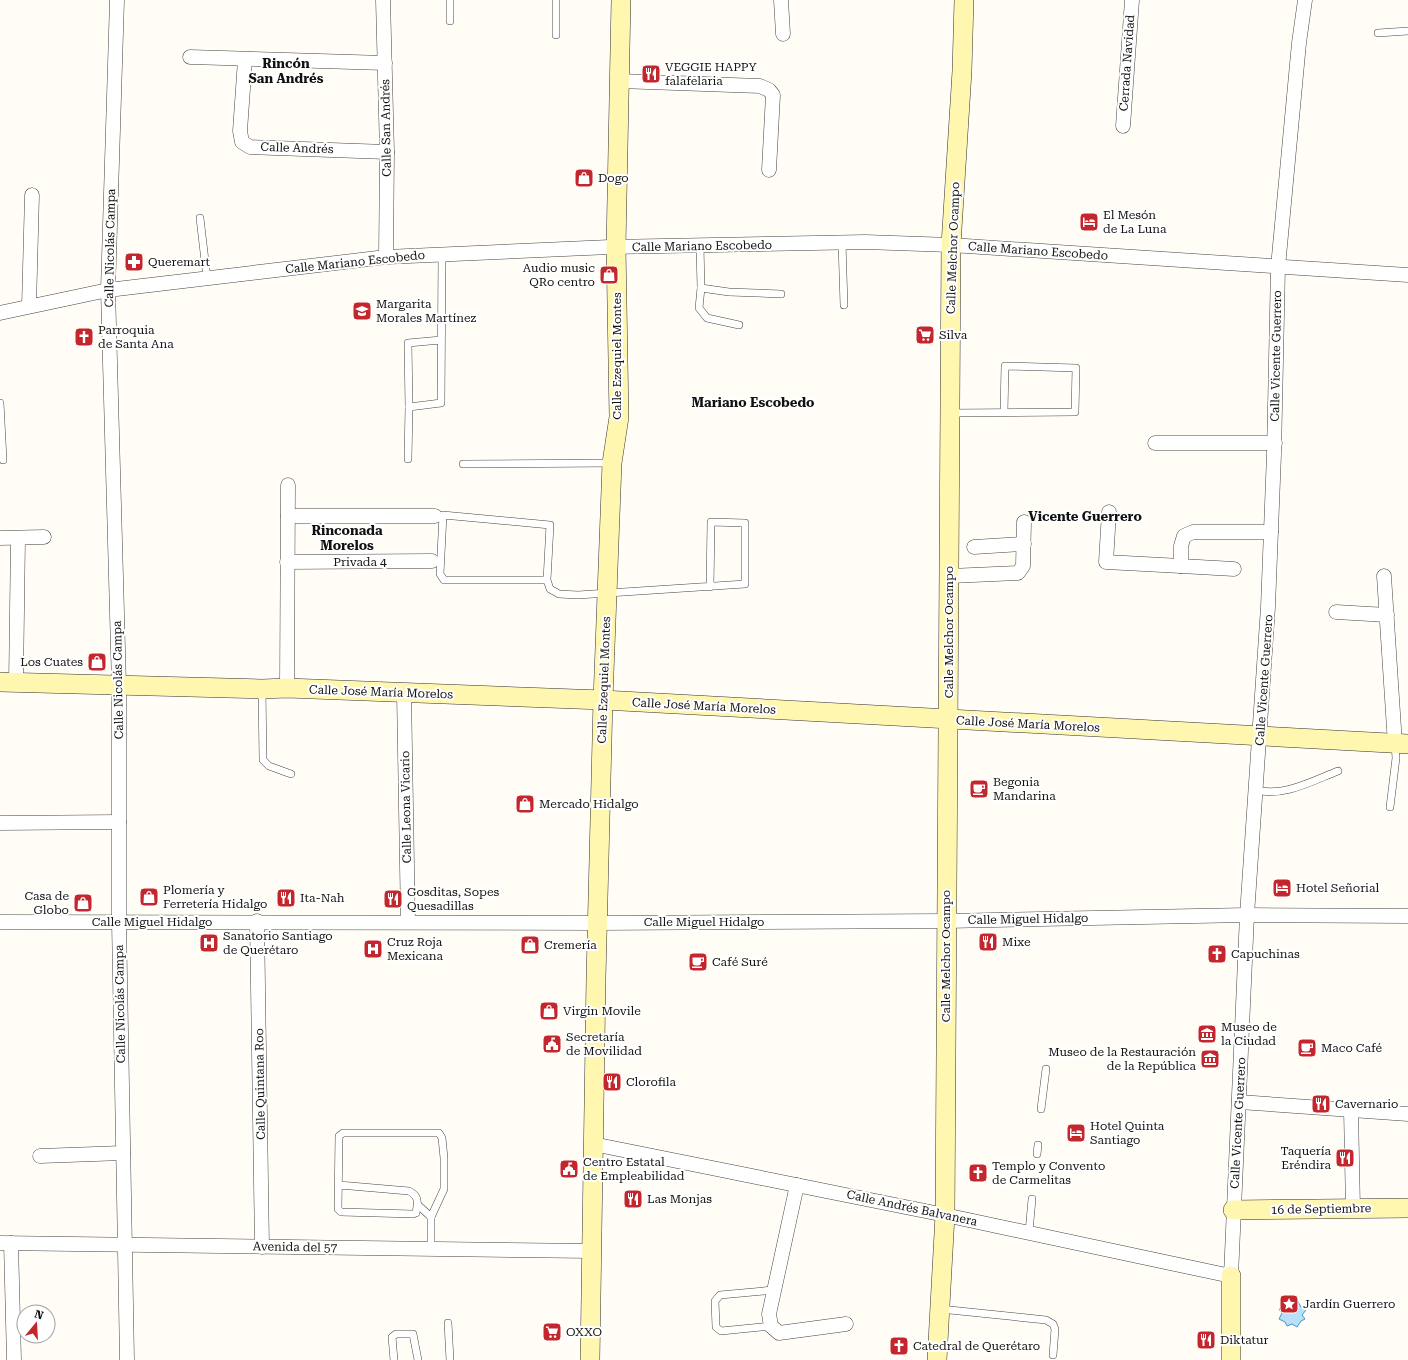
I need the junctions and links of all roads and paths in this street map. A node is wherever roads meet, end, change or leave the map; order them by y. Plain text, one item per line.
1 (117, 0) edge
2 (383, 0) edge
3 (450, 0) edge
4 (556, 0) edge
5 (622, 0) edge
6 (781, 0) edge
7 (964, 0) edge
8 (1132, 0) edge
9 (1305, 0) edge
10 (450, 21) dead end
11 (1408, 31) edge
12 (1378, 33) dead end
13 (784, 34) dead end
14 (556, 35) dead end
15 (190, 57) dead end
16 (245, 60) junction
17 (385, 63) junction
18 (619, 81) junction
19 (1122, 126) dead end
20 (387, 152) junction
21 (769, 170) dead end
22 (32, 195) dead end
23 (200, 218) dead end
24 (842, 242) junction
25 (951, 245) junction
26 (700, 246) junction
27 (616, 247) junction
28 (442, 255) junction
29 (386, 257) junction
30 (1278, 267) junction
31 (1408, 275) edge
32 (207, 278) junction
33 (701, 288) junction
34 (108, 290) junction
35 (781, 294) dead end
36 (844, 305) dead end
37 (29, 306) junction
38 (0, 313) edge
39 (739, 325) dead end
40 (441, 340) junction
41 (0, 403) edge
42 (409, 407) junction
43 (1004, 412) junction
44 (950, 413) junction
45 (1155, 443) dead end
46 (1274, 443) junction
47 (408, 459) dead end
48 (3, 460) dead end
49 (612, 463) junction
50 (463, 464) dead end
51 (288, 485) dead end
52 (1109, 512) dead end
53 (288, 516) junction
54 (435, 516) dead end
55 (1024, 522) dead end
56 (1271, 532) junction
57 (44, 537) dead end
58 (0, 538) edge
59 (18, 539) junction
60 (1024, 544) junction
61 (974, 547) dead end
62 (432, 561) dead end
63 (287, 562) junction
64 (1181, 566) junction
65 (1234, 569) dead end
66 (950, 576) junction
67 (1384, 576) dead end
68 (547, 580) junction
69 (710, 587) junction
70 (607, 593) junction
71 (1336, 612) dead end
72 (1387, 615) junction
73 (8, 682) edge
74 (119, 685) junction
75 (287, 688) junction
76 (262, 689) junction
77 (404, 693) junction
78 (603, 700) junction
79 (948, 720) junction
80 (1260, 736) junction
81 (1402, 744) edge
82 (1338, 771) dead end
83 (291, 774) dead end
84 (1256, 790) junction
85 (1390, 807) dead end
86 (119, 822) junction
87 (0, 823) edge
88 (1248, 915) junction
89 (1408, 916) edge
90 (257, 921) junction
91 (946, 921) junction
92 (0, 922) edge
93 (119, 922) junction
94 (408, 922) junction
95 (597, 923) junction
96 (1046, 1069) dead end
97 (1239, 1102) junction
98 (1041, 1109) dead end
99 (1351, 1110) junction
100 (1408, 1114) edge
101 (593, 1144) junction
102 (1038, 1145) dead end
103 (123, 1153) junction
104 (1036, 1154) dead end
105 (40, 1156) dead end
106 (339, 1184) junction
107 (797, 1185) junction
108 (1032, 1198) dead end
109 (418, 1205) junction
110 (1408, 1208) edge
111 (1353, 1209) junction
112 (1234, 1210) junction
113 (945, 1215) junction
114 (431, 1217) junction
115 (1029, 1232) junction
116 (6, 1243) edge
117 (124, 1245) junction
118 (262, 1247) junction
119 (431, 1249) junction
120 (590, 1251) junction
121 (1231, 1276) junction
122 (774, 1290) junction
123 (940, 1309) junction
124 (448, 1323) dead end
125 (846, 1324) dead end
126 (771, 1326) junction
127 (1053, 1355) dead end
128 (14, 1360) edge
129 (127, 1360) edge
130 (394, 1360) edge
131 (418, 1360) edge
132 (450, 1360) edge
133 (590, 1360) edge
134 (937, 1360) edge
135 (1231, 1360) edge

1 - 34 street, Calle Nicolás Campa
2 - 17 street, Calle San Andrés
3 - 10 lane
4 - 14 lane
5 - 18 street, Calle Ezequiel Montes
6 - 13 street
7 - 25 street, Calle Melchor Ocampo
8 - 19 street, Cerrada Navidad
9 - 30 street, Calle Vicente Guerrero
11 - 12 lane
15 - 16 street
16 - 17 street
16 - 20 street, Calle Andrés
17 - 20 street, Calle San Andrés
18 - 21 street
18 - 27 street, Calle Ezequiel Montes
20 - 29 street, Calle San Andrés
22 - 37 street
23 - 32 lane
24 - 25 street, Calle Mariano Escobedo
24 - 26 street, Calle Mariano Escobedo
24 - 36 lane
25 - 30 street, Calle Mariano Escobedo
25 - 44 street, Calle Melchor Ocampo
26 - 27 street, Calle Mariano Escobedo
26 - 33 lane
27 - 28 street, Calle Mariano Escobedo
27 - 49 street, Calle Ezequiel Montes
28 - 29 street, Calle Mariano Escobedo
28 - 40 lane
29 - 32 street, Calle Mariano Escobedo
30 - 31 street, Calle Mariano Escobedo
30 - 46 street, Calle Vicente Guerrero
32 - 34 street, Calle Mariano Escobedo
33 - 35 lane
33 - 39 lane
34 - 37 street, Calle Mariano Escobedo
34 - 74 street, Calle Nicolás Campa
37 - 38 street, Calle Mariano Escobedo
40 - 42 lane
40 - 42 lane
41 - 48 lane
42 - 47 lane
43 - 43 lane
43 - 44 lane
44 - 66 street, Calle Melchor Ocampo
45 - 46 street
46 - 56 street, Calle Vicente Guerrero
49 - 50 lane
49 - 70 street, Calle Ezequiel Montes
51 - 53 street
52 - 64 street
53 - 54 street
53 - 63 street
55 - 60 street
56 - 64 street
56 - 80 street, Calle Vicente Guerrero
57 - 59 street
58 - 59 street
59 - 73 street
60 - 61 street
60 - 66 street
62 - 63 street, Privada 4
63 - 75 street
64 - 65 street
66 - 79 street, Calle Melchor Ocampo
67 - 72 street
68 - 68 lane
68 - 70 lane
69 - 69 lane
69 - 70 lane
70 - 78 street, Calle Ezequiel Montes
71 - 72 street
72 - 81 street
73 - 74 street, Calle José María Morelos
74 - 76 street, Calle José María Morelos
74 - 86 street, Calle Nicolás Campa
75 - 76 street, Calle José María Morelos
75 - 77 street, Calle José María Morelos
76 - 83 lane
77 - 78 street, Calle José María Morelos
77 - 94 street, Calle Leona Vicario
78 - 79 street, Calle José María Morelos
78 - 95 street, Calle Ezequiel Montes
79 - 80 street, Calle José María Morelos
79 - 91 street, Calle Melchor Ocampo
80 - 81 street, Calle José María Morelos
80 - 84 street, Calle Vicente Guerrero
81 - 85 lane
82 - 84 lane
84 - 88 street, Calle Vicente Guerrero
86 - 87 street
86 - 93 street, Calle Nicolás Campa
88 - 89 street, Calle Miguel Hidalgo
88 - 91 street, Calle Miguel Hidalgo
88 - 97 street, Calle Vicente Guerrero
90 - 93 street, Calle Miguel Hidalgo
90 - 94 street, Calle Miguel Hidalgo
90 - 118 street, Calle Quintana Roo
91 - 95 street, Calle Miguel Hidalgo
91 - 113 street, Calle Melchor Ocampo
92 - 93 street, Calle Miguel Hidalgo
93 - 103 street, Calle Nicolás Campa
94 - 95 street, Calle Miguel Hidalgo
95 - 101 street, Calle Ezequiel Montes
96 - 98 lane
97 - 99 street
97 - 112 street, Calle Vicente Guerrero
99 - 100 street
99 - 111 street
101 - 107 street, Calle Andrés Balvanera
101 - 120 street, Calle Ezequiel Montes
102 - 104 lane
103 - 105 street
103 - 117 street, Calle Nicolás Campa
106 - 109 lane
106 - 109 lane
106 - 114 lane
107 - 113 street, Calle Andrés Balvanera
107 - 122 street
108 - 115 lane
109 - 114 lane
110 - 111 street, 16 de Septiembre
111 - 112 street, 16 de Septiembre
112 - 121 street, Calle Vicente Guerrero
113 - 115 street, Calle Andrés Balvanera
113 - 123 street, Calle Melchor Ocampo
114 - 119 lane
115 - 121 street, Calle Andrés Balvanera
116 - 117 street, Avenida del 57
116 - 128 street
117 - 118 street, Avenida del 57
117 - 129 street, Calle Nicolás Campa
118 - 119 street, Avenida del 57
119 - 120 street, Avenida del 57
120 - 133 street, Calle Ezequiel Montes
121 - 135 street, Calle Vicente Guerrero
122 - 126 street
122 - 126 lane
123 - 127 lane
123 - 134 street, Calle Melchor Ocampo
124 - 132 lane
125 - 126 street
130 - 131 lane

